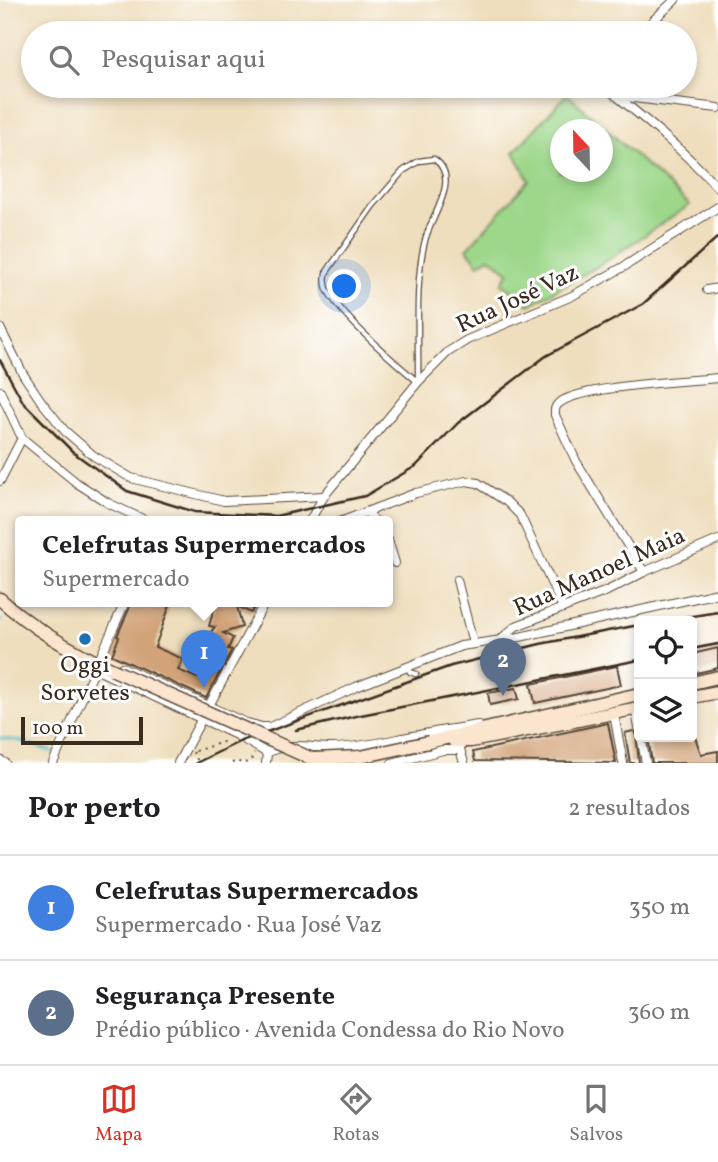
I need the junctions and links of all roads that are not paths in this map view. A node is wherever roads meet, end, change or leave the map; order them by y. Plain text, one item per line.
1 (676, 0) edge
2 (652, 21) edge
3 (619, 98) edge
4 (634, 98) edge
5 (718, 108) edge
6 (718, 188) edge
7 (718, 207) edge
8 (718, 288) edge
9 (707, 290) dead end
10 (0, 328) edge
11 (718, 378) edge
12 (418, 382) junction
13 (0, 391) edge
14 (22, 438) junction
15 (0, 481) edge
16 (324, 496) junction
17 (368, 513) junction
18 (136, 516) edge
19 (312, 516) edge
20 (359, 516) edge
21 (371, 516) edge
22 (718, 540) edge
23 (393, 556) edge
24 (395, 563) dead end
25 (644, 572) junction
26 (457, 580) dead end
27 (718, 593) edge
28 (0, 599) edge
29 (123, 607) edge
30 (262, 607) edge
31 (563, 608) junction
32 (498, 641) junction
33 (473, 643) junction
34 (97, 663) junction
35 (408, 666) junction
36 (416, 674) dead end
37 (718, 677) edge
38 (697, 682) edge
39 (718, 692) edge
40 (697, 696) edge
41 (634, 699) edge
42 (634, 701) edge
43 (598, 703) junction
44 (209, 706) junction
45 (614, 714) junction
46 (530, 718) junction
47 (202, 720) junction
48 (270, 727) junction
49 (642, 742) edge
50 (454, 743) junction
51 (267, 758) edge
52 (0, 761) edge
53 (5, 763) edge
54 (53, 763) edge
55 (178, 763) edge
56 (392, 763) edge
57 (464, 763) edge
58 (623, 763) edge
59 (646, 763) edge

1 - 2 street
3 - 6 street
4 - 5 street
7 - 12 street, Rua José Vaz
8 - 9 street
10 - 16 street
11 - 25 street
12 - 12 lane
12 - 16 street, Rua José Vaz
13 - 14 street
14 - 15 street
14 - 18 street
16 - 19 street, Rua José Vaz
17 - 20 street
17 - 21 street
17 - 31 street
22 - 25 street, Rua Manoel Maia
23 - 24 street
25 - 31 street, Rua Manoel Maia
26 - 33 street
27 - 32 street
28 - 34 main road
29 - 34 street
30 - 44 street
31 - 32 street, Rua Manoel Maia
32 - 33 street
33 - 35 street
34 - 44 street
34 - 47 street
34 - 50 main road, bridge
34 - 54 street
35 - 36 lane
35 - 48 street
37 - 38 main road
39 - 40 main road
41 - 43 main road
42 - 45 main road
43 - 45 street
43 - 46 main road
44 - 47 street
44 - 48 street
45 - 50 main road
45 - 58 street
46 - 50 main road
46 - 51 street
47 - 51 street
47 - 55 street
48 - 51 street
49 - 59 street
50 - 56 street
50 - 57 street
52 - 53 street

